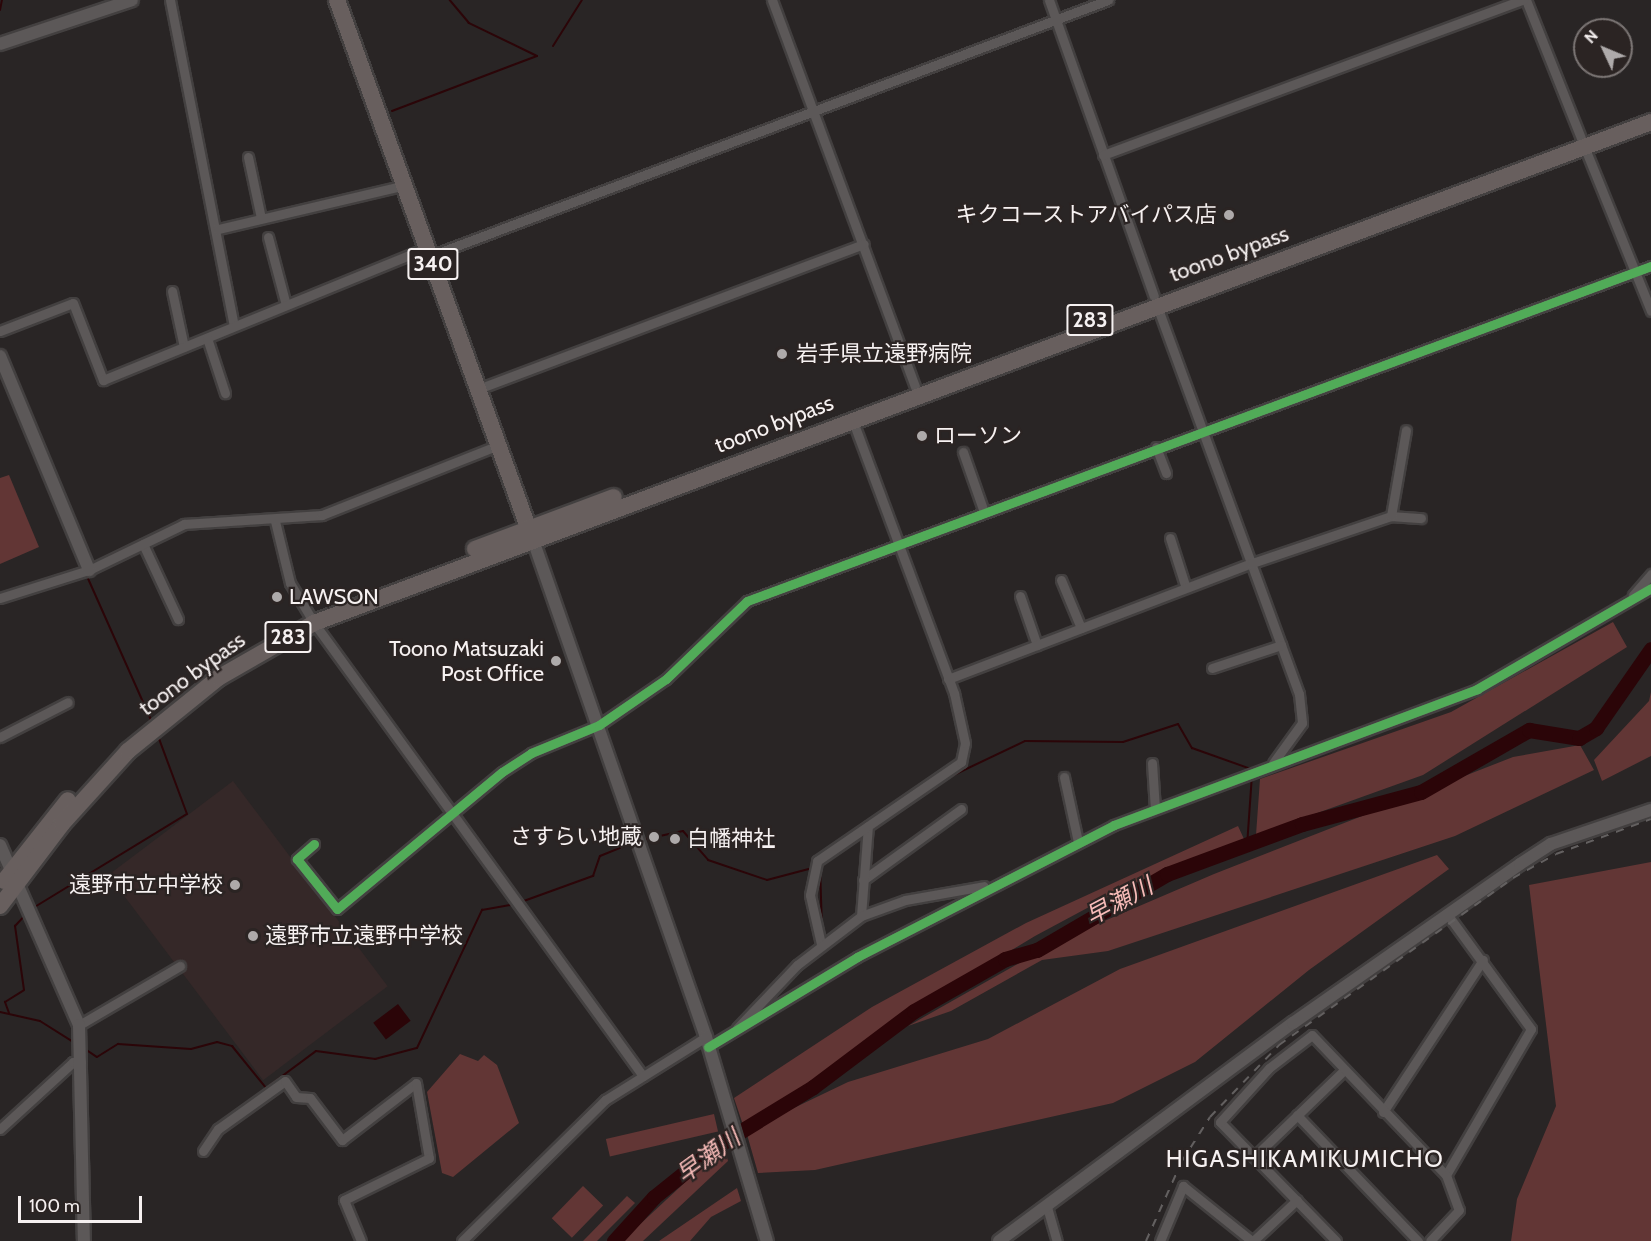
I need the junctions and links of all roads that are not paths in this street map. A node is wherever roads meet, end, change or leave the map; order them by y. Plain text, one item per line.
1 (132, 0) edge
2 (170, 0) edge
3 (337, 0) edge
4 (772, 0) edge
5 (1049, 0) edge
6 (1108, 0) edge
7 (1525, 0) edge
8 (1056, 19) junction
9 (0, 44) edge
10 (814, 110) junction
11 (1651, 112) edge
12 (1651, 122) edge
13 (1583, 142) junction
14 (1103, 156) junction
15 (248, 157) dead end
16 (405, 185) junction
17 (261, 218) junction
18 (218, 229) junction
19 (268, 237) dead end
20 (864, 244) junction
21 (428, 252) junction
22 (1651, 266) edge
23 (1636, 272) junction
24 (172, 291) dead end
25 (1155, 301) junction
26 (286, 305) junction
27 (1651, 312) edge
28 (234, 326) junction
29 (0, 331) edge
30 (207, 338) junction
31 (184, 346) junction
32 (0, 356) edge
33 (915, 386) junction
34 (478, 389) junction
35 (225, 393) dead end
36 (852, 419) junction
37 (1406, 430) dead end
38 (1202, 431) junction
39 (499, 445) junction
40 (1156, 447) junction
41 (963, 452) dead end
42 (1166, 472) dead end
43 (984, 512) junction
44 (1391, 516) junction
45 (1421, 518) dead end
46 (275, 521) junction
47 (531, 534) junction
48 (1170, 538) dead end
49 (899, 543) junction
50 (143, 544) junction
51 (1252, 563) junction
52 (89, 570) junction
53 (1651, 574) edge
54 (1061, 580) dead end
55 (1186, 588) junction
56 (1651, 588) edge
57 (1020, 596) dead end
58 (1631, 597) junction
59 (0, 598) edge
60 (178, 619) dead end
61 (312, 619) junction
62 (1081, 628) junction
63 (1037, 645) junction
64 (1281, 645) junction
65 (1212, 668) dead end
66 (948, 679) junction
67 (68, 702) dead end
68 (599, 725) junction
69 (0, 737) edge
70 (1152, 763) dead end
71 (1273, 764) junction
72 (1064, 777) dead end
73 (961, 808) dead end
74 (1155, 809) junction
75 (1651, 810) edge
76 (456, 813) junction
77 (868, 826) junction
78 (1078, 842) junction
79 (314, 844) dead end
80 (0, 845) edge
81 (15, 876) junction
82 (863, 880) junction
83 (993, 884) junction
84 (0, 887) edge
85 (0, 906) edge
86 (1448, 915) junction
87 (861, 916) junction
88 (821, 944) junction
89 (1483, 960) junction
90 (180, 966) dead end
91 (79, 1025) junction
92 (731, 1035) junction
93 (708, 1046) junction
94 (80, 1050) junction
95 (1344, 1070) junction
96 (642, 1076) junction
97 (1383, 1112) junction
98 (1297, 1115) junction
99 (0, 1129) edge
100 (203, 1151) dead end
101 (1254, 1157) junction
102 (1446, 1175) junction
103 (1297, 1200) junction
104 (1047, 1207) junction
105 (84, 1241) edge
106 (361, 1241) edge
107 (462, 1241) edge
108 (767, 1241) edge
109 (999, 1241) edge
110 (1057, 1241) edge
111 (1160, 1241) edge
112 (1253, 1241) edge
113 (1336, 1241) edge
114 (1418, 1241) edge
115 (1430, 1241) edge

1 - 9 street
2 - 18 street
3 - 16 highway, 340
4 - 10 street
5 - 8 street
6 - 8 street
7 - 13 street
7 - 14 street
8 - 10 street
8 - 14 street
10 - 20 street
10 - 21 street
11 - 13 highway, toono bypass / 283
12 - 13 highway, toono bypass / 283
13 - 23 street
13 - 25 highway, toono bypass / 283
14 - 25 street
15 - 17 street
16 - 17 street
16 - 21 highway, 340
17 - 18 street
18 - 28 street
19 - 26 street
20 - 33 street
20 - 34 street
21 - 26 street
21 - 34 highway, 340
22 - 23 street
23 - 27 street
23 - 38 street
24 - 31 street
25 - 33 highway, toono bypass / 283
25 - 36 highway, toono bypass / 283
25 - 38 street
26 - 28 street
28 - 30 street
29 - 31 street
30 - 31 street
30 - 35 street
32 - 52 street
33 - 47 highway, toono bypass / 283
34 - 39 highway, 340
36 - 47 highway, toono bypass / 283
36 - 49 street
37 - 44 street
38 - 40 street
38 - 51 street
39 - 46 street
39 - 47 highway, 340
40 - 42 street
40 - 43 street
41 - 43 street
43 - 49 street
44 - 45 street
44 - 51 street
46 - 50 street
46 - 61 street
47 - 61 highway, toono bypass / 283
47 - 68 street
48 - 55 street
49 - 66 street
49 - 68 street
50 - 52 street
50 - 60 street
51 - 55 street
51 - 64 street
52 - 59 street
53 - 58 street
54 - 62 street
55 - 62 street
56 - 58 street
57 - 63 street
58 - 71 street
61 - 76 street
61 - 81 highway, toono bypass / 283
62 - 63 street
63 - 66 street
64 - 65 street
64 - 71 street
66 - 77 street
67 - 69 street
68 - 76 street
68 - 93 street
70 - 74 street
71 - 74 street
72 - 78 street
73 - 82 street
74 - 78 street
75 - 86 street
76 - 79 street
76 - 96 street
77 - 82 street
77 - 88 street
78 - 83 street
80 - 81 street
81 - 84 highway, toono bypass / 283
81 - 85 highway, toono bypass / 283
81 - 91 street
82 - 87 street
83 - 87 street
83 - 92 street
86 - 89 street
86 - 104 street
87 - 88 street
88 - 92 street
89 - 97 street
89 - 102 street
90 - 91 street
91 - 94 street
92 - 93 street
93 - 96 street
93 - 108 street
94 - 99 street
94 - 105 street
95 - 97 street
95 - 98 street
95 - 101 street
96 - 107 street
97 - 102 street
98 - 101 street
98 - 114 street
100 - 106 street
101 - 103 street
102 - 115 street
103 - 112 street
103 - 113 street
104 - 109 street
104 - 110 street
111 - 112 street

